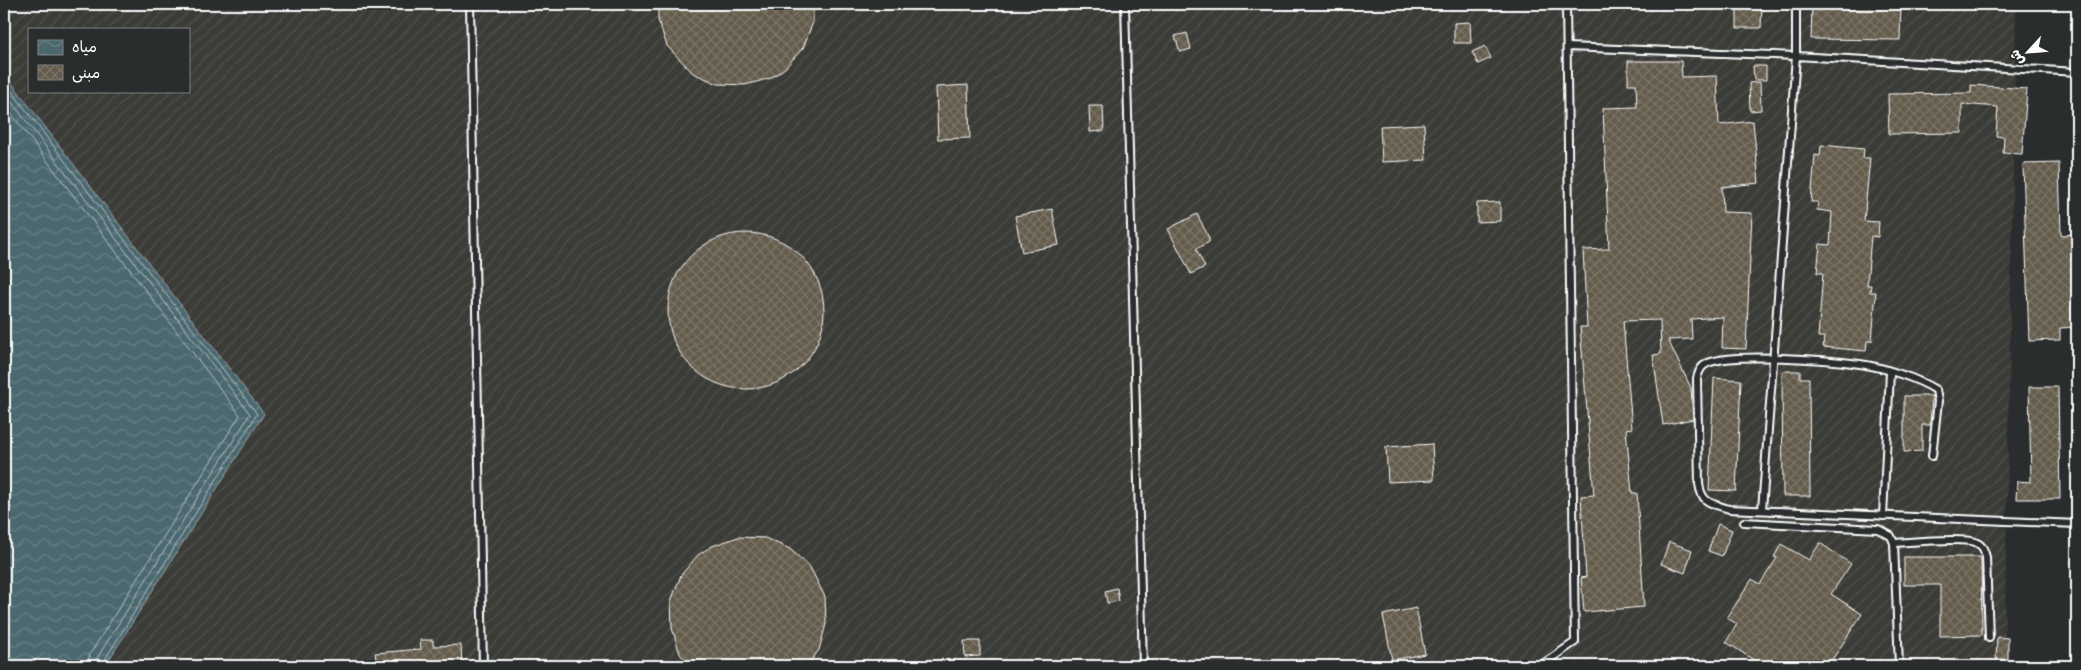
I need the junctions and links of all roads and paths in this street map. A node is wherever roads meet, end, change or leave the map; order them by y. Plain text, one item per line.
1 (470, 4) edge
2 (1125, 4) edge
3 (1566, 4) edge
4 (1796, 4) edge
5 (1567, 47) junction
6 (1796, 56) junction
7 (2077, 72) edge
8 (1774, 358) junction
9 (1890, 372) junction
10 (1932, 456) dead end
11 (1762, 510) junction
12 (1882, 516) junction
13 (1744, 522) dead end
14 (2077, 524) edge
15 (1894, 543) junction
16 (1989, 638) dead end
17 (483, 666) edge
18 (1143, 666) edge
19 (1540, 666) edge
20 (1899, 666) edge

1 - 17 lane
2 - 18 lane
3 - 5 lane
4 - 6 lane
5 - 6 lane
5 - 19 lane
6 - 7 lane
6 - 8 lane
8 - 9 lane
8 - 11 lane
8 - 11 lane
9 - 10 lane
9 - 12 lane
11 - 12 lane
12 - 14 lane
13 - 15 lane
15 - 16 lane
15 - 20 lane

